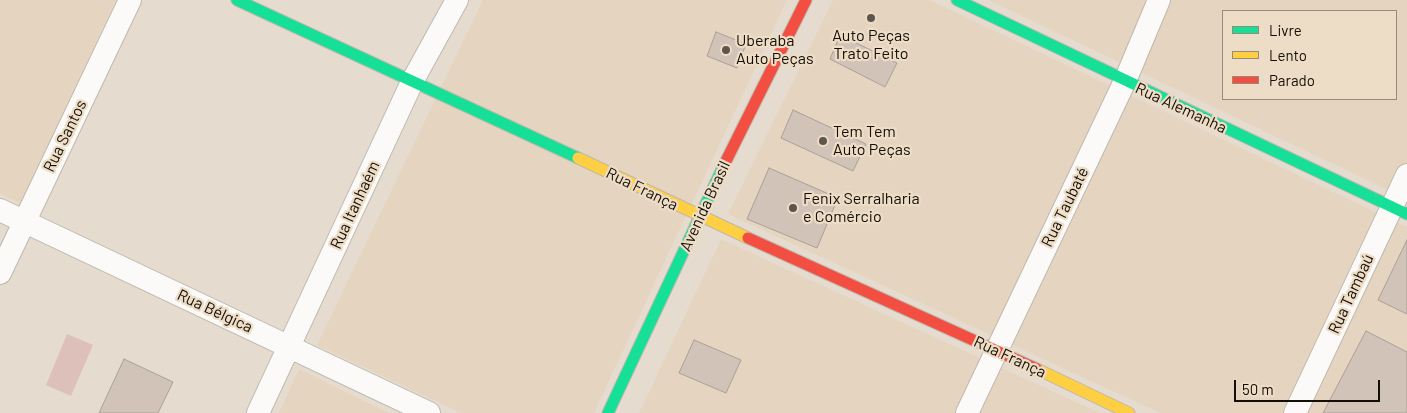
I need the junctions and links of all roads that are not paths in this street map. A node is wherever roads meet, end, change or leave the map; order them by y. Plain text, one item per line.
1 (130, 0) edge
2 (237, 0) edge
3 (457, 0) edge
4 (806, 0) edge
5 (956, 0) edge
6 (1159, 0) edge
7 (413, 80) junction
8 (1125, 81) junction
9 (1407, 175) edge
10 (0, 210) edge
11 (1400, 210) edge
12 (699, 216) junction
13 (24, 222) junction
14 (0, 273) edge
15 (290, 346) junction
16 (996, 350) junction
17 (258, 413) edge
18 (429, 413) edge
19 (608, 413) edge
20 (967, 413) edge
21 (1129, 413) edge
22 (1295, 413) edge

1 - 13 street, Rua Santos
2 - 7 street, Rua França
3 - 7 street, Rua Itanhaém
4 - 12 street, Avenida Brasil
5 - 8 street, Rua Alemanha
6 - 8 street, Rua Taubaté
7 - 12 street, Rua França
7 - 15 street, Rua Itanhaém
8 - 11 street, Rua Alemanha
8 - 16 street, Rua Taubaté
9 - 11 street, Rua Tambaú
10 - 13 street, Rua Bélgica
11 - 22 street, Rua Tambaú
12 - 16 street, Rua França
12 - 19 street, Avenida Brasil
13 - 14 street, Rua Santos
13 - 15 street, Rua Bélgica
15 - 17 street, Rua Itanhaém
15 - 18 street, Rua Bélgica
16 - 20 street, Rua Taubaté
16 - 21 street, Rua França

